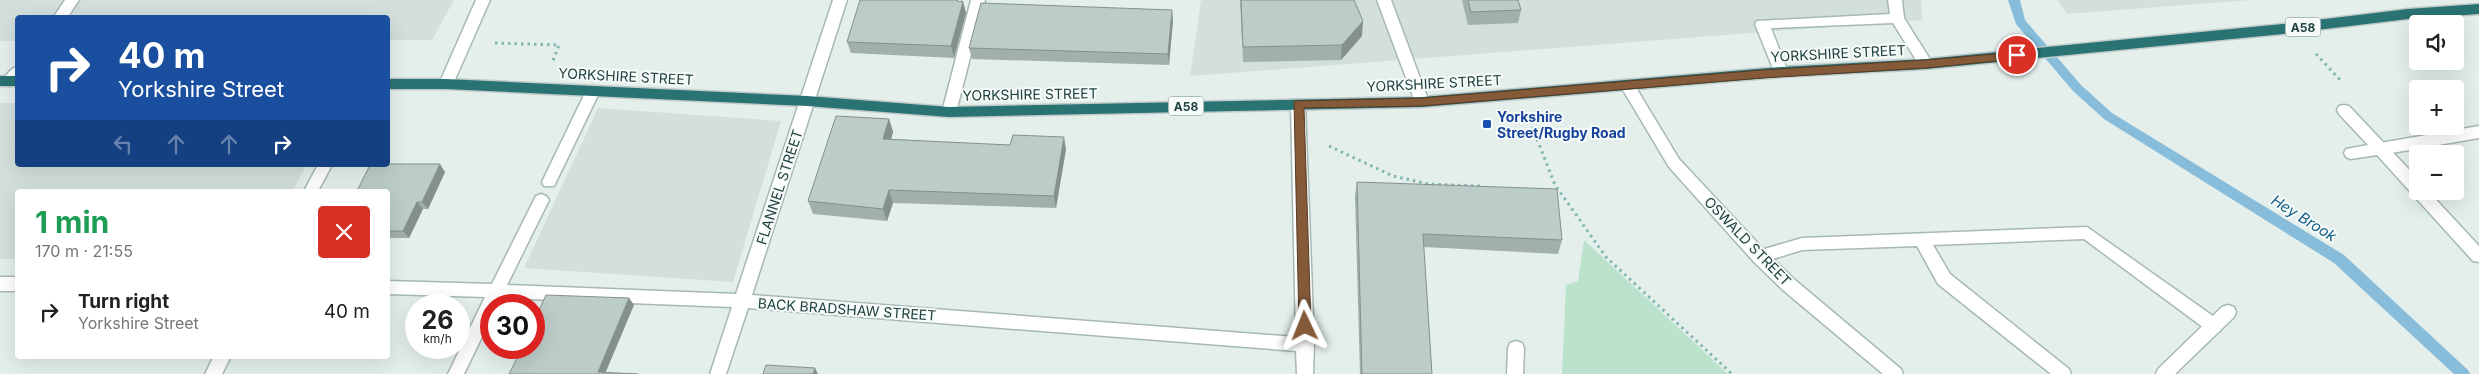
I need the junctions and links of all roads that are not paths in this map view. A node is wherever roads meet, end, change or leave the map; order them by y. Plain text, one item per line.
1 (72, 0) edge
2 (483, 0) edge
3 (978, 0) edge
4 (1384, 0) edge
5 (1896, 0) edge
6 (838, 7) edge
7 (2479, 9) edge
8 (61, 15) edge
9 (1897, 18) junction
10 (1926, 64) junction
11 (1781, 72) junction
12 (390, 84) edge
13 (446, 84) junction
14 (1627, 85) junction
15 (593, 91) junction
16 (807, 101) junction
17 (1422, 102) junction
18 (1298, 104) junction
19 (2344, 110) road end
20 (950, 112) junction
21 (2479, 132) edge
22 (2380, 149) junction
23 (2351, 153) dead end
24 (324, 167) edge
25 (2409, 180) edge
26 (549, 182) dead end
27 (312, 189) edge
28 (541, 200) dead end
29 (2427, 200) edge
30 (1921, 239) junction
31 (2479, 256) edge
32 (1760, 257) junction
33 (0, 284) edge
34 (15, 284) edge
35 (390, 287) edge
36 (497, 290) junction
37 (742, 301) junction
38 (2228, 312) dead end
39 (2214, 326) junction
40 (1306, 345) junction
41 (1516, 348) dead end
42 (221, 359) edge
43 (213, 374) edge
44 (456, 374) edge
45 (718, 374) edge
46 (1305, 374) edge
47 (1516, 374) edge
48 (1896, 374) edge
49 (2063, 374) edge
50 (2164, 374) edge

1 - 8 street
2 - 13 street
3 - 20 street
4 - 17 street
5 - 9 street
6 - 16 street, FLANNEL STREET
7 - 10 highway, YORKSHIRE STREET / A58
9 - 10 street
9 - 11 street
10 - 11 highway, YORKSHIRE STREET / A58
11 - 14 highway, YORKSHIRE STREET / A58
12 - 13 highway, YORKSHIRE STREET / A58
13 - 15 highway, YORKSHIRE STREET / A58
14 - 17 highway, YORKSHIRE STREET / A58
14 - 32 street, OSWALD STREET
15 - 16 highway, YORKSHIRE STREET / A58
15 - 26 street
16 - 20 highway, YORKSHIRE STREET / A58
16 - 37 street, FLANNEL STREET
17 - 18 highway, YORKSHIRE STREET / A58
18 - 20 highway, YORKSHIRE STREET / A58
18 - 40 street
19 - 22 street
21 - 22 street
22 - 23 street
22 - 25 street
24 - 27 street
28 - 36 street
29 - 31 street
30 - 32 street
30 - 39 street
30 - 49 street
32 - 48 street, OSWALD STREET
33 - 34 street
35 - 36 street, BACK BRADSHAW STREET
36 - 37 street, BACK BRADSHAW STREET
36 - 44 street
37 - 40 street, BACK BRADSHAW STREET
37 - 45 street, FLANNEL STREET
38 - 39 street
39 - 50 street
40 - 46 street
41 - 47 street
42 - 43 street

